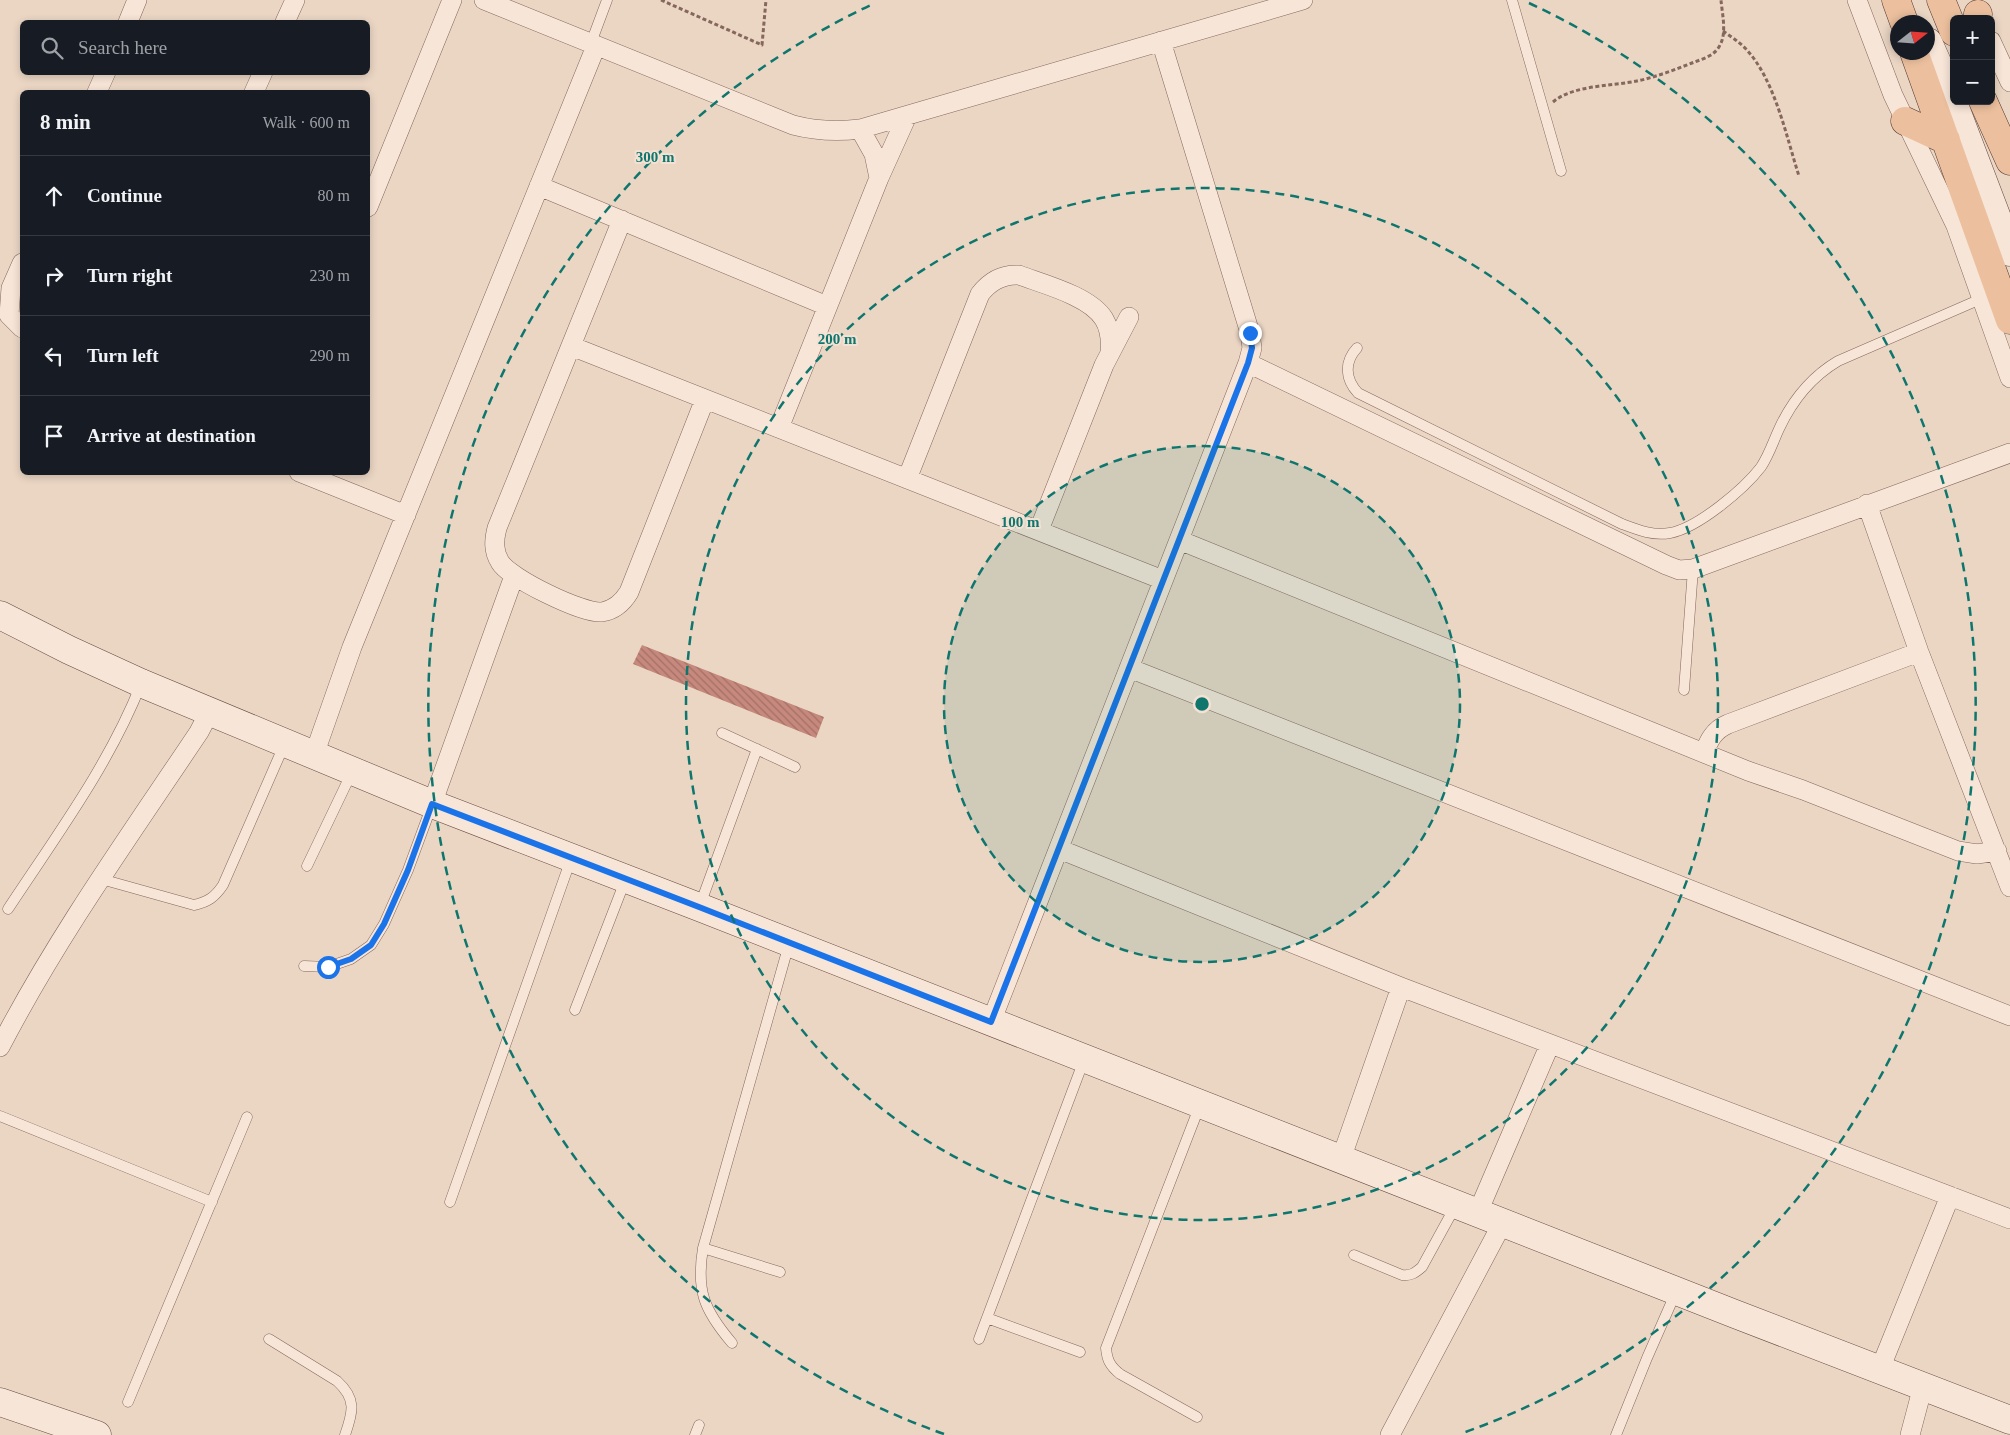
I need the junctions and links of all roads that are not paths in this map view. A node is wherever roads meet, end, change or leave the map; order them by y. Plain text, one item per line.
1 (137, 0) edge
2 (295, 0) edge
3 (452, 0) edge
4 (484, 0) edge
5 (607, 0) edge
6 (1303, 0) edge
7 (1512, 0) edge
8 (1857, 0) edge
9 (1896, 0) edge
10 (1903, 0) edge
11 (1941, 0) edge
12 (1901, 15) edge
13 (1913, 15) edge
14 (129, 20) edge
15 (286, 20) edge
16 (1950, 22) edge
17 (1162, 41) junction
18 (593, 44) junction
19 (1995, 50) edge
20 (1935, 58) edge
21 (1917, 60) edge
22 (105, 75) edge
23 (262, 75) edge
24 (2010, 82) edge
25 (98, 90) edge
26 (255, 90) edge
27 (1985, 105) edge
28 (907, 116) junction
29 (1906, 121) junction
30 (860, 129) junction
31 (1946, 140) junction
32 (2010, 161) edge
33 (1561, 171) dead end
34 (878, 178) junction
35 (539, 186) junction
36 (370, 202) edge
37 (622, 220) junction
38 (2010, 252) edge
39 (20, 268) edge
40 (1983, 298) junction
41 (827, 306) junction
42 (1129, 317) dead end
43 (2010, 320) edge
44 (20, 326) edge
45 (571, 346) junction
46 (1358, 348) dead end
47 (1110, 352) junction
48 (1248, 363) junction
49 (2010, 378) edge
50 (705, 399) junction
51 (779, 428) junction
52 (2010, 453) edge
53 (307, 475) edge
54 (906, 479) junction
55 (1866, 504) junction
56 (406, 515) junction
57 (1039, 530) junction
58 (1179, 540) junction
59 (1694, 568) junction
60 (514, 576) junction
61 (1163, 580) junction
62 (0, 615) edge
63 (1919, 652) junction
64 (1129, 668) junction
65 (141, 683) junction
66 (1684, 690) dead end
67 (210, 711) junction
68 (722, 733) dead end
69 (285, 742) junction
70 (757, 749) junction
71 (1704, 753) junction
72 (314, 755) junction
73 (795, 767) dead end
74 (353, 771) junction
75 (432, 804) junction
76 (1059, 849) junction
77 (1997, 850) junction
78 (571, 858) junction
79 (307, 866) dead end
80 (101, 879) junction
81 (626, 879) junction
82 (2010, 887) edge
83 (699, 907) junction
84 (8, 909) dead end
85 (789, 943) junction
86 (304, 966) dead end
87 (1401, 987) junction
88 (575, 1010) dead end
89 (2010, 1016) edge
90 (991, 1022) junction
91 (1550, 1044) junction
92 (0, 1047) edge
93 (1084, 1059) junction
94 (1200, 1104) junction
95 (0, 1116) edge
96 (247, 1116) dead end
97 (1341, 1159) junction
98 (1950, 1196) junction
99 (212, 1202) junction
100 (450, 1202) dead end
101 (1467, 1208) junction
102 (2010, 1220) edge
103 (1503, 1222) junction
104 (704, 1248) junction
105 (1354, 1256) dead end
106 (780, 1272) dead end
107 (1676, 1291) junction
108 (987, 1318) junction
109 (269, 1339) dead end
110 (979, 1339) dead end
111 (732, 1343) dead end
112 (1080, 1352) dead end
113 (1880, 1369) junction
114 (1923, 1386) junction
115 (0, 1402) edge
116 (128, 1402) dead end
117 (1197, 1417) dead end
118 (2010, 1420) edge
119 (699, 1425) dead end
120 (97, 1435) edge
121 (345, 1435) edge
122 (695, 1435) edge
123 (1390, 1435) edge
124 (1616, 1435) edge
125 (1910, 1435) edge

1 - 14 street
2 - 15 street
3 - 36 street
4 - 18 street
5 - 18 lane
6 - 17 street
7 - 33 lane
8 - 29 street
9 - 12 main road
10 - 13 main road
11 - 16 main road
17 - 28 street
17 - 48 street
18 - 30 street
18 - 35 street
19 - 24 street
20 - 38 main road
21 - 31 main road
22 - 25 street
23 - 26 street
27 - 32 main road
28 - 30 street
28 - 34 street
29 - 31 main road
29 - 40 street
30 - 34 street
31 - 43 main road
34 - 41 street
35 - 37 street
35 - 56 street
37 - 41 street
37 - 45 street
39 - 44 street
40 - 46 lane
40 - 49 street
41 - 51 street
42 - 47 street
45 - 50 street
45 - 60 street
47 - 54 street
47 - 57 street
48 - 58 street
48 - 59 street
50 - 51 street
50 - 60 street
51 - 54 street
52 - 55 street
53 - 56 street
54 - 57 street
55 - 59 street
55 - 63 street
56 - 72 street
57 - 61 street
58 - 61 street
58 - 71 street
59 - 66 lane
60 - 75 street
61 - 64 street
62 - 65 main road
63 - 71 street
63 - 77 street
64 - 76 street
64 - 89 street
65 - 67 main road
65 - 84 lane
67 - 69 main road
67 - 80 street
68 - 70 lane
69 - 72 main road
69 - 80 lane
70 - 73 lane
70 - 83 lane
71 - 77 street
72 - 74 main road
74 - 75 main road
74 - 79 lane
75 - 78 main road
75 - 86 lane
76 - 87 street
76 - 90 street
77 - 82 street
78 - 81 main road
78 - 100 lane
80 - 92 street
81 - 83 main road
81 - 88 lane
83 - 85 main road
85 - 90 main road
85 - 104 lane
87 - 91 street
87 - 97 street
90 - 93 main road
91 - 98 street
91 - 101 street
93 - 94 main road
93 - 108 lane
94 - 97 main road
94 - 117 lane
95 - 99 lane
96 - 99 lane
97 - 101 main road
98 - 102 street
98 - 113 street
99 - 116 lane
101 - 103 main road
101 - 105 lane
103 - 107 main road
103 - 123 street
104 - 106 lane
104 - 111 lane
107 - 113 main road
107 - 124 lane
108 - 110 lane
108 - 112 lane
109 - 121 lane
113 - 114 main road
114 - 118 main road
114 - 125 street
115 - 120 main road
119 - 122 lane

